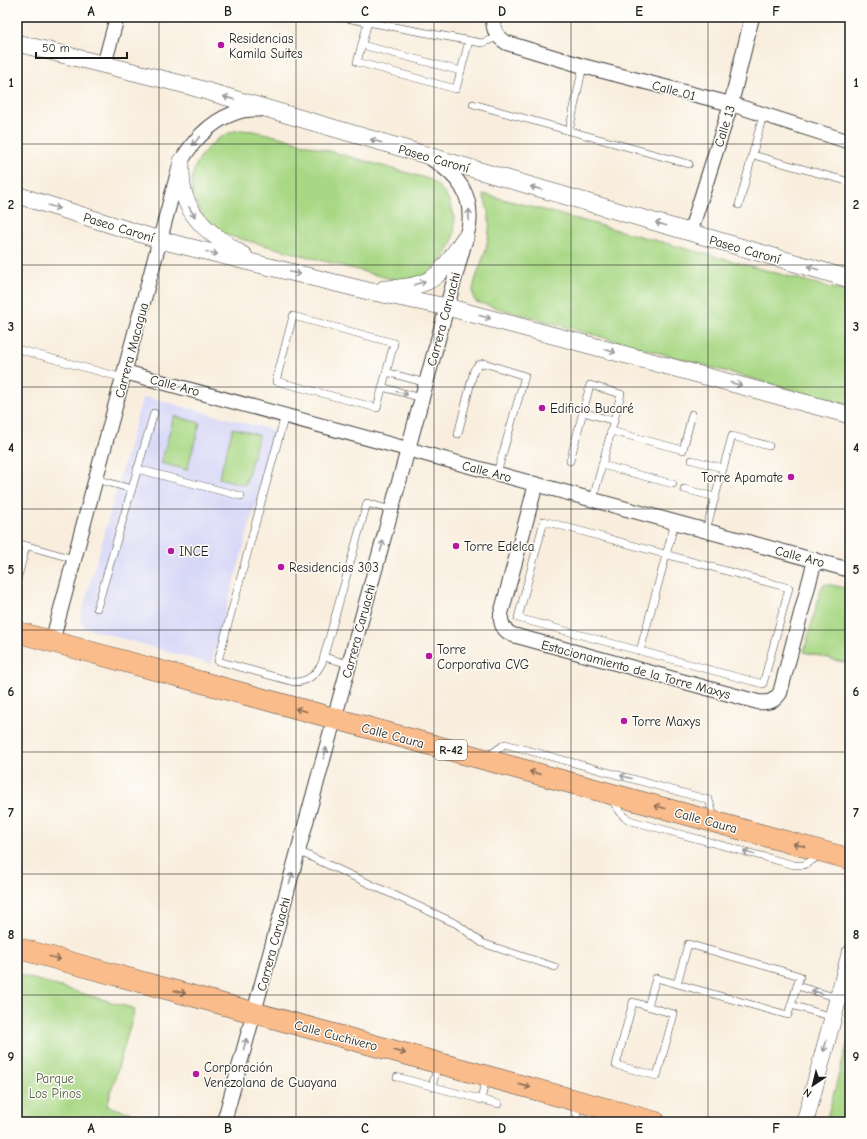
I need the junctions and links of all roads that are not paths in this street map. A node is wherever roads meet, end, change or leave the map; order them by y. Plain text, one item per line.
1 (117, 17) edge
2 (340, 17) edge
3 (493, 17) edge
4 (752, 17) edge
5 (368, 22) junction
6 (498, 37) junction
7 (469, 41) junction
8 (17, 43) edge
9 (362, 45) junction
10 (104, 65) junction
11 (583, 66) junction
12 (461, 71) junction
13 (473, 104) dead end
14 (731, 104) junction
15 (267, 109) junction
16 (763, 115) junction
17 (569, 130) junction
18 (850, 142) edge
19 (752, 155) junction
20 (427, 156) junction
21 (181, 161) junction
22 (689, 164) dead end
23 (850, 182) edge
24 (17, 195) edge
25 (739, 205) dead end
26 (690, 233) junction
27 (465, 238) junction
28 (160, 240) junction
29 (257, 264) junction
30 (850, 279) edge
31 (368, 291) junction
32 (447, 307) junction
33 (17, 349) edge
34 (386, 372) junction
35 (124, 375) junction
36 (426, 383) junction
37 (382, 387) junction
38 (422, 398) junction
39 (583, 412) junction
40 (154, 413) dead end
41 (692, 414) dead end
42 (850, 415) edge
43 (285, 416) junction
44 (614, 421) junction
45 (611, 430) junction
46 (458, 434) dead end
47 (769, 446) dead end
48 (408, 449) junction
49 (692, 460) dead end
50 (570, 461) dead end
51 (602, 465) junction
52 (723, 468) junction
53 (137, 470) junction
54 (497, 473) junction
55 (96, 479) junction
56 (536, 484) junction
57 (673, 484) dead end
58 (132, 489) junction
59 (684, 489) dead end
60 (241, 496) dead end
61 (715, 497) junction
62 (593, 500) junction
63 (392, 510) junction
64 (675, 522) junction
65 (706, 530) junction
66 (17, 543) edge
67 (26, 546) junction
68 (666, 554) junction
69 (74, 559) junction
70 (815, 560) junction
71 (850, 570) edge
72 (17, 580) edge
73 (97, 608) dead end
74 (17, 632) edge
75 (52, 642) junction
76 (640, 651) junction
77 (324, 657) junction
78 (349, 664) junction
79 (334, 719) junction
80 (484, 760) junction
81 (608, 794) junction
82 (715, 822) junction
83 (298, 851) junction
84 (825, 852) junction
85 (850, 859) edge
86 (17, 948) edge
87 (850, 954) edge
88 (555, 967) dead end
89 (677, 984) junction
90 (797, 986) junction
91 (838, 998) junction
92 (791, 1005) junction
93 (648, 1006) junction
94 (254, 1012) junction
95 (833, 1017) junction
96 (438, 1063) junction
97 (487, 1076) junction
98 (397, 1077) dead end
99 (432, 1086) junction
100 (481, 1100) junction
101 (573, 1100) junction
102 (498, 1104) dead end
103 (650, 1121) edge
104 (224, 1122) edge
105 (579, 1122) edge
106 (805, 1122) edge

1 - 10 street
2 - 5 lane
3 - 6 street
4 - 14 street, Calle 13
5 - 7 lane
5 - 9 lane
6 - 7 lane
6 - 11 street, Calle 01
7 - 12 lane
8 - 10 street, Paseo Caroní
9 - 12 lane
9 - 12 lane
15 -> 10 street, Paseo Caroní
11 - 14 street, Calle 01
11 - 17 lane
13 - 17 lane
14 - 16 street, Calle 01
14 - 26 street, Calle 13
20 -> 15 street, Paseo Caroní
15 -> 21 street, Carrera Macagua
16 - 18 street, Calle 01
16 - 19 lane
17 - 22 lane
19 - 23 lane
19 - 25 lane
26 -> 20 street, Paseo Caroní
27 -> 20 street, Carrera Caruachi
21 - 28 street, Carrera Macagua
21 -> 29 street
24 -> 28 street, Paseo Caroní
30 -> 26 street, Paseo Caroní
31 -> 27 street
27 - 32 street, Carrera Caruachi
28 -> 29 street, Paseo Caroní
28 - 35 street, Carrera Macagua
29 -> 31 street, Paseo Caroní
31 - 32 street, Paseo Caroní
32 - 36 street, Carrera Caruachi
32 -> 42 street, Paseo Caroní
33 - 35 lane
34 - 36 lane
34 - 37 lane
34 - 37 lane
35 - 43 street, Calle Aro
35 - 55 street, Carrera Macagua
36 - 38 street, Carrera Caruachi
37 -> 38 lane
38 - 48 street, Carrera Caruachi
39 - 44 lane
39 - 44 lane
39 - 50 lane
40 - 53 lane
41 - 45 lane
43 - 48 street, Calle Aro
43 - 77 lane
44 - 45 lane
45 - 51 lane
46 - 54 lane
47 - 52 lane
48 - 54 street, Calle Aro
48 - 63 street, Carrera Caruachi
49 - 52 lane
51 - 57 lane
51 - 62 lane
52 - 61 lane
53 - 58 lane
53 - 60 lane
54 - 56 street, Calle Aro
55 - 58 lane
55 - 69 street, Carrera Macagua
56 - 62 street, Calle Aro
56 - 70 street, Estacionamiento de la Torre Maxys
58 - 73 lane
59 - 61 lane
61 - 65 lane
62 - 64 street, Calle Aro
63 - 77 lane
78 -> 63 street, Carrera Caruachi
64 - 65 street, Calle Aro
64 - 68 lane
65 - 70 street, Calle Aro
66 - 67 lane
67 - 69 lane
67 - 72 lane
68 - 76 lane
68 - 76 lane
68 - 76 lane
69 - 75 street, Carrera Macagua
70 - 71 street, Calle Aro
74 - 75 main road, R-42
79 -> 75 main road, Calle Caura / R-42
77 - 78 lane
78 - 79 street, Carrera Caruachi
79 - 80 main road, Calle Caura / R-42
83 -> 79 street, Carrera Caruachi
81 -> 80 main road, Calle Caura / R-42
82 -> 80 lane
82 -> 81 main road, Calle Caura / R-42
84 -> 81 lane
84 -> 82 main road, Calle Caura / R-42
83 - 88 lane
94 -> 83 street, Carrera Caruachi
84 - 85 main road, Calle Caura / R-42
86 -> 94 main road, Calle Cuchivero
87 - 91 street
89 - 90 lane
89 - 92 lane
89 - 93 lane
91 -> 90 lane
90 - 92 lane
91 - 95 street
92 - 95 lane
93 - 93 lane
94 -> 96 main road, Calle Cuchivero
104 -> 94 street, Carrera Caruachi
95 -> 106 street
96 - 97 main road, Calle Cuchivero
96 - 99 lane
97 - 100 lane
97 -> 101 main road, Calle Cuchivero
98 - 99 lane
99 - 100 lane
100 - 102 lane
101 - 103 main road, Calle Cuchivero
101 - 105 lane

